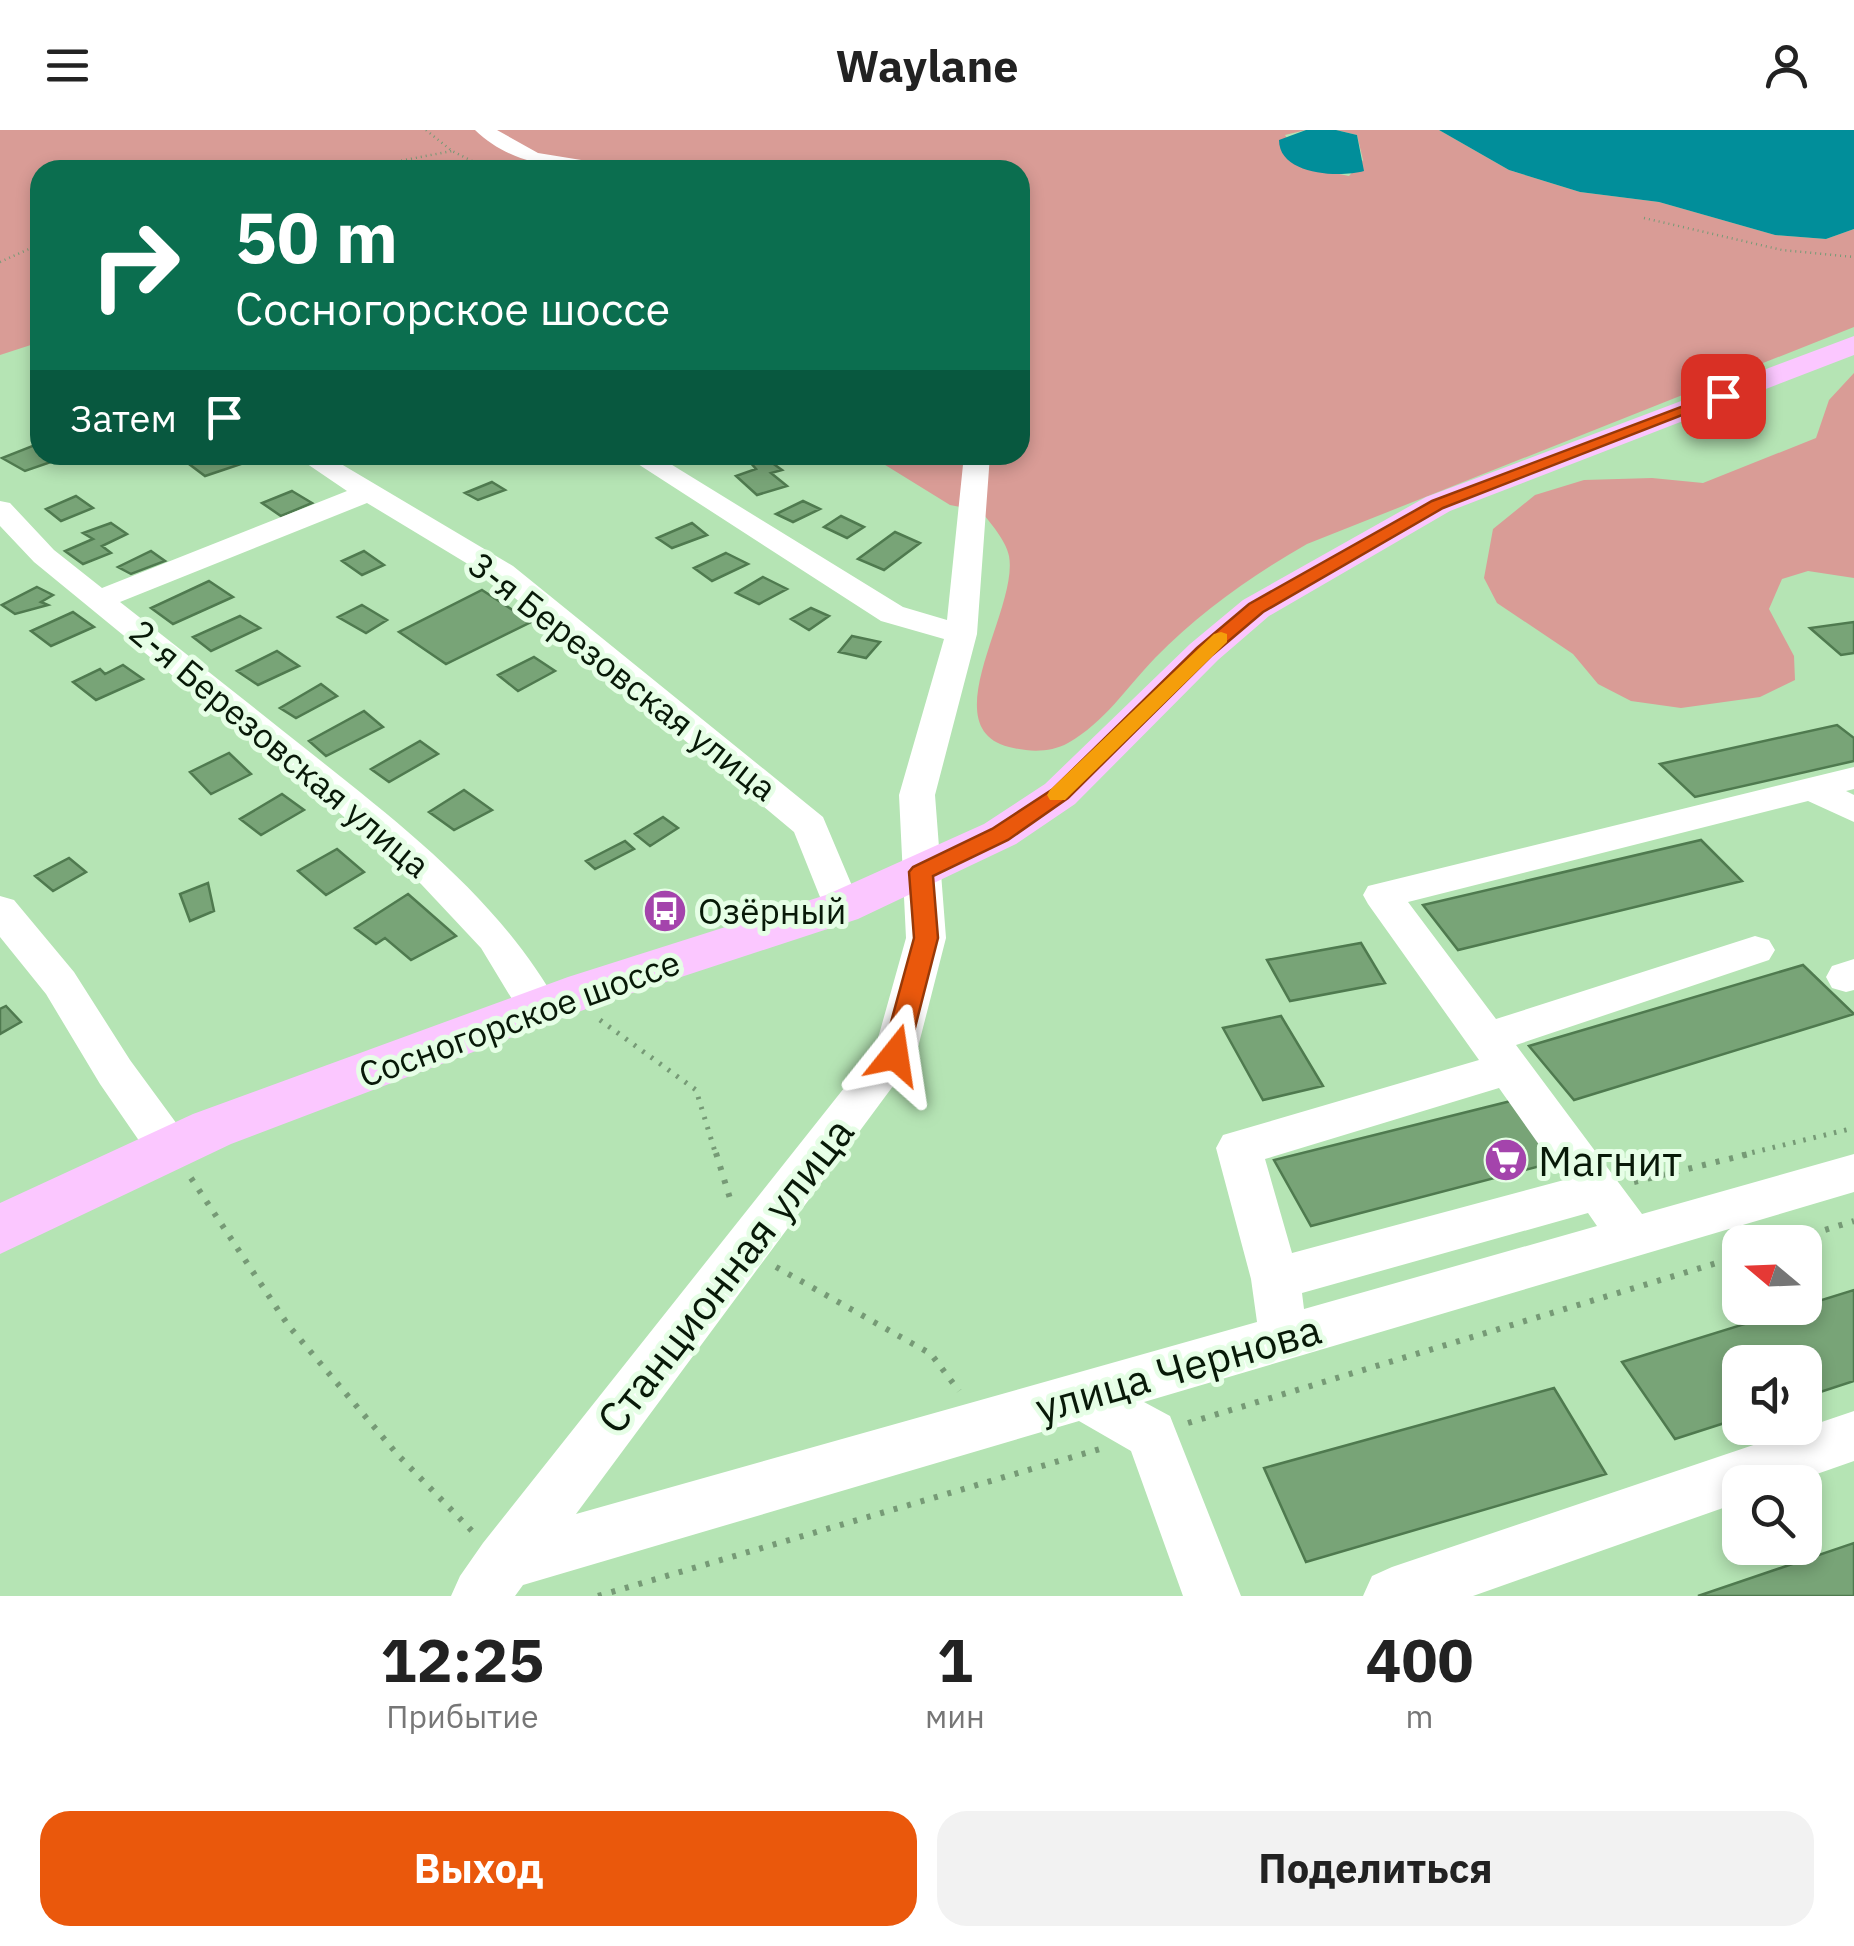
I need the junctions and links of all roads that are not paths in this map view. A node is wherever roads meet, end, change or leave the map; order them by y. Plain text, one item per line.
1 (484, 130) edge
2 (545, 160) edge
3 (1854, 345) edge
4 (324, 465) edge
5 (653, 465) edge
6 (976, 465) edge
7 (369, 492) junction
8 (0, 509) edge
9 (100, 599) junction
10 (962, 634) junction
11 (1854, 778) edge
12 (1812, 788) junction
13 (1854, 810) edge
14 (921, 872) junction
15 (842, 907) junction
16 (0, 910) edge
17 (1756, 950) dead end
18 (538, 1008) junction
19 (1496, 1054) junction
20 (169, 1148) junction
21 (1854, 1173) edge
22 (1600, 1190) junction
23 (0, 1230) edge
24 (1632, 1237) junction
25 (0, 1244) edge
26 (1275, 1279) junction
27 (1284, 1338) junction
28 (1083, 1396) junction
29 (1854, 1436) edge
30 (491, 1580) edge
31 (1212, 1596) edge
32 (1392, 1596) edge

1 - 2 street
3 - 14 main road, Сосногорское шоссе
4 - 7 street, 3-я Березовская улица
5 - 10 street
6 - 10 street, Станционная улица
7 - 9 street
7 - 15 street, 3-я Березовская улица
8 - 9 street, 2-я Березовская улица
9 - 18 street, 2-я Березовская улица
10 - 14 street, Станционная улица
11 - 12 street
12 - 13 street
12 - 19 street
14 - 15 main road, Сосногорское шоссе
14 - 30 street, Станционная улица
15 - 18 main road, Сосногорское шоссе
16 - 20 street
17 - 19 street
18 - 20 main road, Сосногорское шоссе
19 - 22 street
19 - 26 street
20 - 23 main road, Сосногорское шоссе
20 - 25 main road, Сосногорское шоссе
21 - 24 street, улица Чернова
22 - 24 street
22 - 26 street
24 - 27 street, улица Чернова
26 - 27 street
27 - 28 street, улица Чернова
28 - 30 street, улица Чернова
28 - 31 street
29 - 32 street

